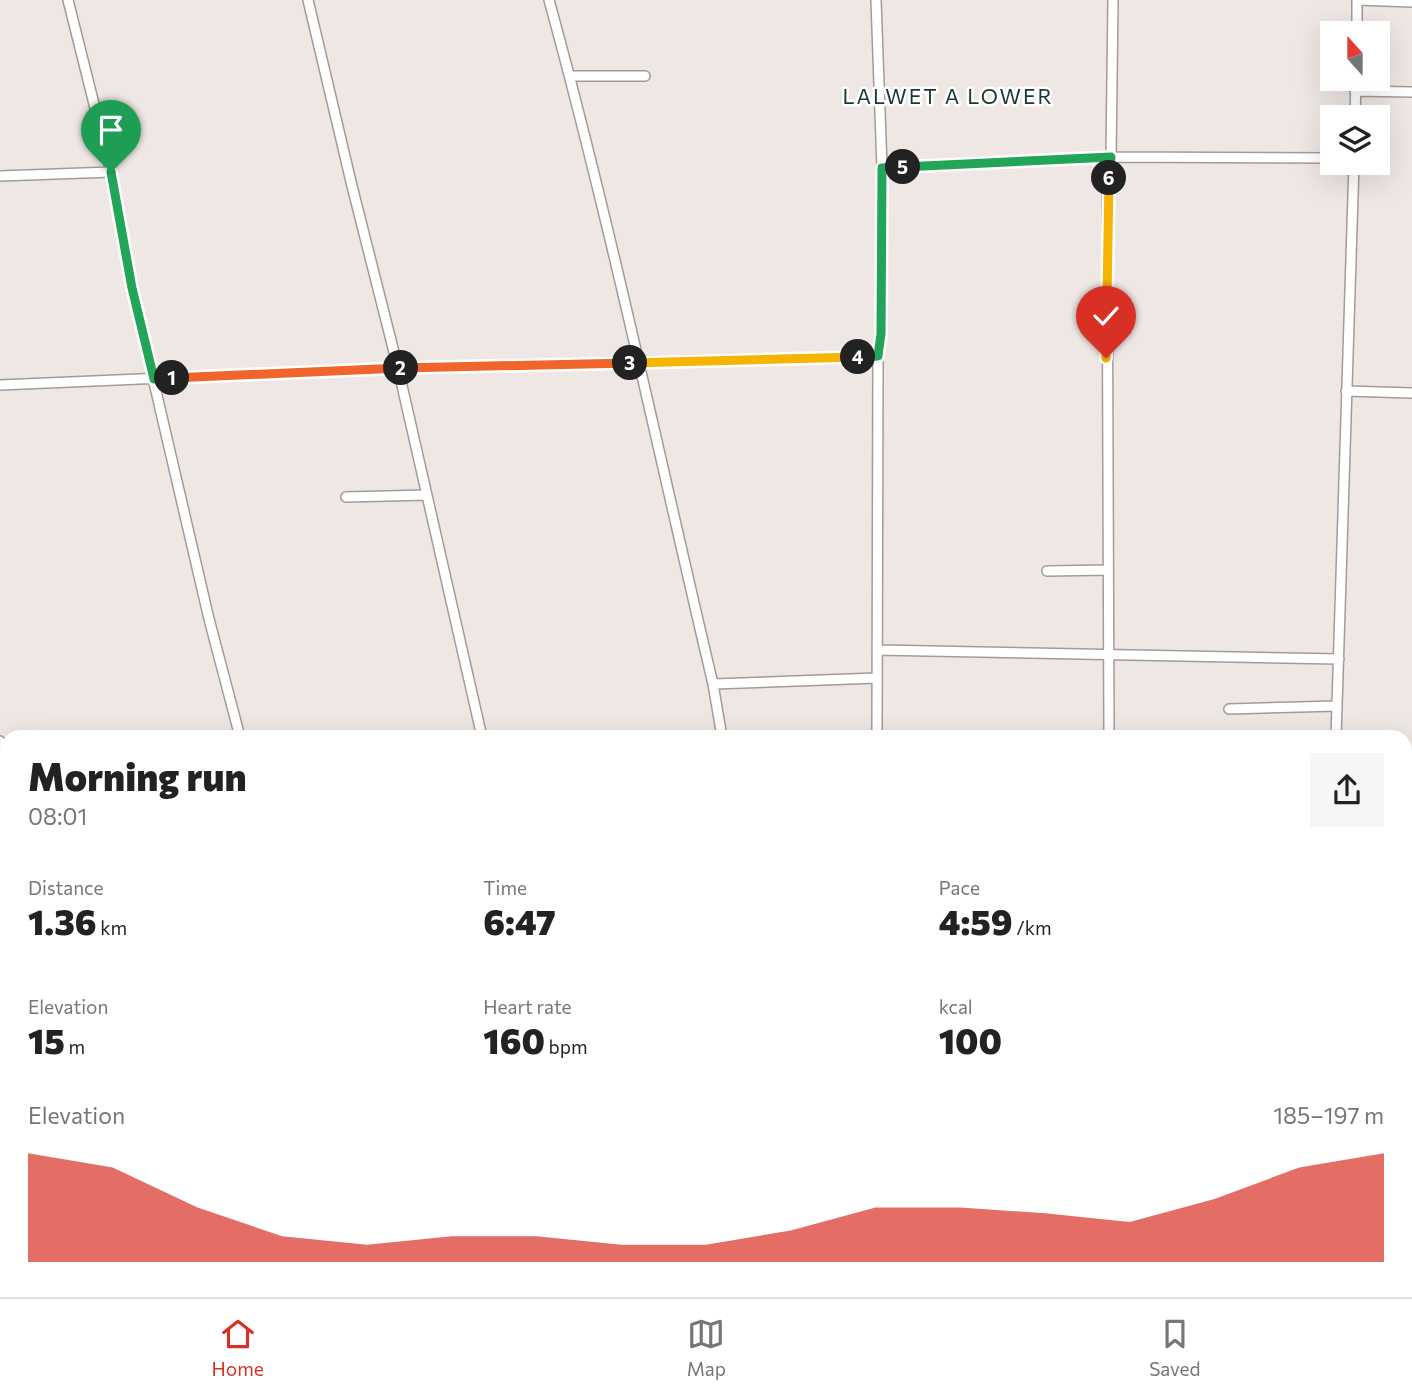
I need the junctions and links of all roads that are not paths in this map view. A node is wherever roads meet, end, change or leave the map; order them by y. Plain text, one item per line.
1 (68, 0) edge
2 (308, 0) edge
3 (549, 0) edge
4 (876, 0) edge
5 (1113, 0) edge
6 (1357, 0) edge
7 (1412, 2) edge
8 (1357, 21) edge
9 (570, 76) junction
10 (645, 76) dead end
11 (1355, 91) joint
12 (1412, 92) edge
13 (1355, 105) edge
14 (1111, 157) junction
15 (1320, 158) edge
16 (882, 168) junction
17 (111, 172) junction
18 (1354, 175) edge
19 (0, 176) edge
20 (878, 356) junction
21 (638, 363) junction
22 (398, 368) junction
23 (154, 379) junction
24 (0, 385) edge
25 (1346, 391) junction
26 (1412, 393) edge
27 (427, 495) junction
28 (346, 497) dead end
29 (1047, 570) dead end
30 (1108, 570) junction
31 (878, 650) junction
32 (1108, 656) junction
33 (1339, 659) junction
34 (877, 678) junction
35 (713, 684) junction
36 (1337, 706) junction
37 (1229, 709) dead end
38 (238, 730) edge
39 (480, 730) edge
40 (721, 730) edge
41 (877, 730) edge
42 (1109, 730) edge
43 (1336, 730) edge

1 - 17 street
2 - 22 street
3 - 9 street
4 - 16 street
5 - 14 street
6 - 7 street
6 - 8 street
9 - 10 street
9 - 21 street
11 - 12 street
11 - 13 street
14 - 15 street
14 - 16 street
14 - 30 street
16 - 20 street
17 - 19 street
17 - 23 street
18 - 25 street
20 - 21 street
20 - 31 street
21 - 22 street
21 - 35 street
22 - 23 street
22 - 27 street
23 - 24 street
23 - 38 street
25 - 26 street
25 - 33 street
27 - 28 street
27 - 39 street
29 - 30 street
30 - 32 street
31 - 32 street
31 - 34 street
32 - 33 street
32 - 42 street
33 - 36 street
34 - 35 street
34 - 41 street
35 - 40 street
36 - 37 street
36 - 43 street

